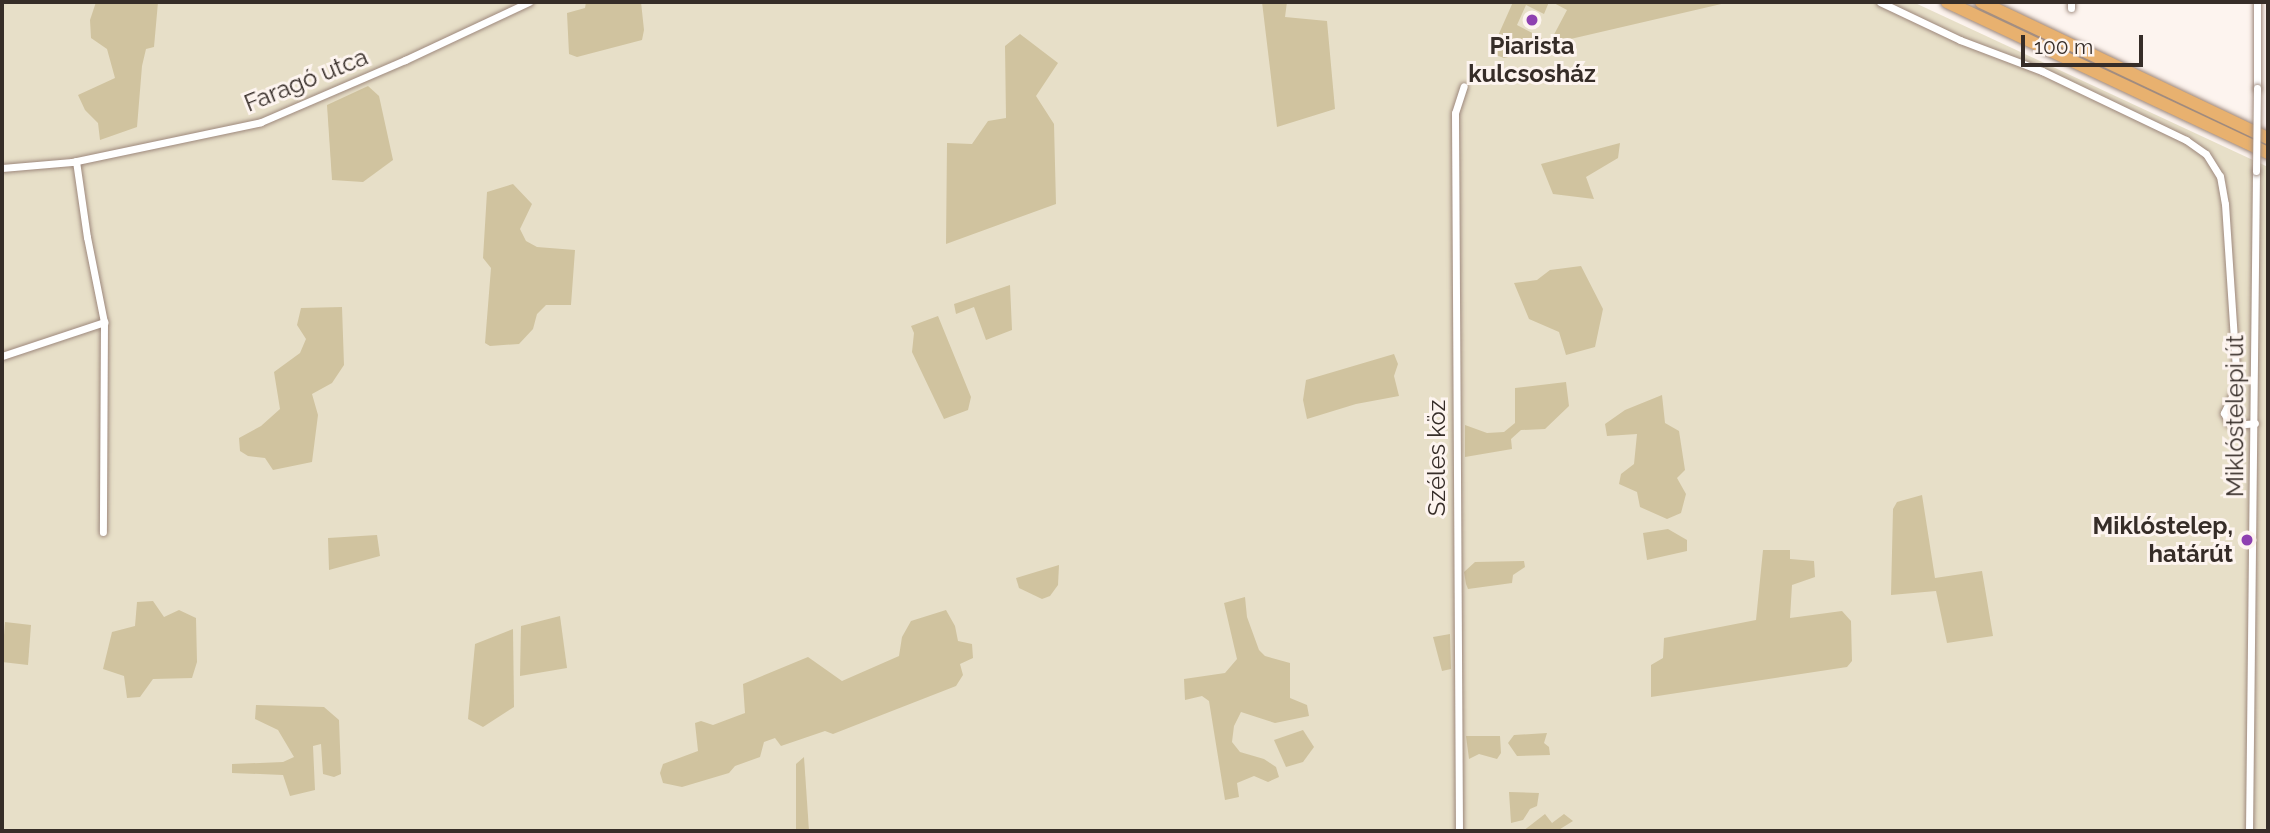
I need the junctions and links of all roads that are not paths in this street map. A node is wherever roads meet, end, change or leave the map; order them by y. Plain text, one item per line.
1 (529, 2) edge
2 (1880, 2) edge
3 (1947, 2) edge
4 (1981, 2) edge
5 (2257, 2) edge
6 (1464, 86) dead end
7 (2268, 138) edge
8 (2268, 153) edge
9 (76, 161) junction
10 (2, 168) edge
11 (104, 322) junction
12 (2, 356) edge
13 (2255, 423) junction
14 (103, 532) dead end
15 (1459, 831) edge
16 (2249, 831) edge

1 - 9 street, Faragó utca
2 - 13 street
3 - 8 highway
4 - 7 highway
5 - 13 street, Miklóstelepi út, bridge
6 - 15 street, Széles köz
9 - 10 street, Faragó utca
9 - 11 street
11 - 12 street
11 - 14 street
13 - 16 street, Miklóstelepi út

